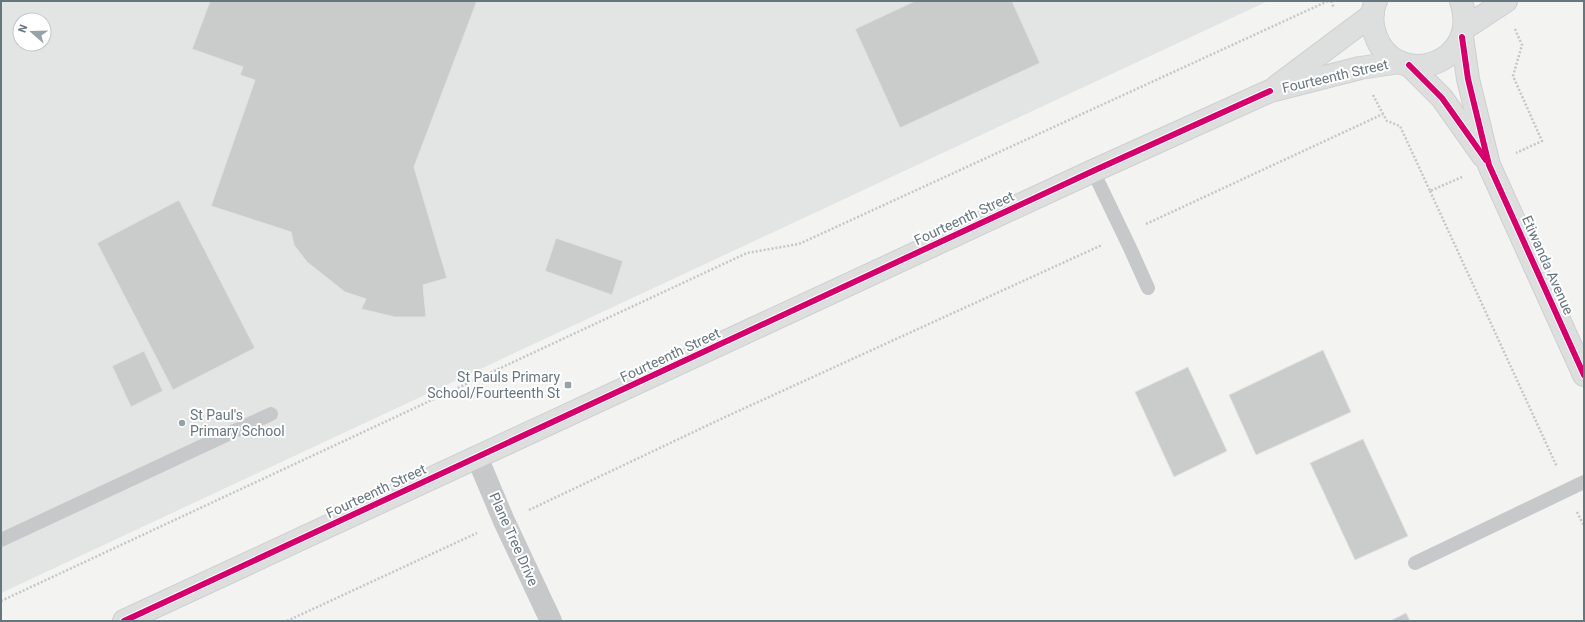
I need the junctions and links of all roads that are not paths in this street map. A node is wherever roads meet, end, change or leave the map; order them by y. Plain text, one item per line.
1 (1461, 1) edge
2 (1506, 1) edge
3 (1375, 5) edge
4 (1463, 32) junction
5 (1405, 64) junction
6 (1270, 91) junction
7 (1489, 165) junction
8 (1093, 171) junction
9 (1148, 288) dead end
10 (1584, 375) edge
11 (271, 414) dead end
12 (477, 458) junction
13 (1584, 482) edge
14 (1, 540) edge
15 (1415, 563) dead end
16 (124, 621) edge
17 (551, 621) edge

1 - 4 street, Etiwanda Avenue
2 - 4 street
3 - 5 street, Etiwanda Avenue
3 - 6 street, Fourteenth Street
4 - 5 street, Fourteenth Street
4 - 7 street, Etiwanda Avenue
5 - 6 street, Fourteenth Street
5 - 7 street, Etiwanda Avenue
6 - 8 street, Fourteenth Street
7 - 10 street, Etiwanda Avenue
8 - 9 lane
8 - 12 street, Fourteenth Street
11 - 14 lane
12 - 16 street, Fourteenth Street
12 - 17 street, Plane Tree Drive
13 - 15 lane

